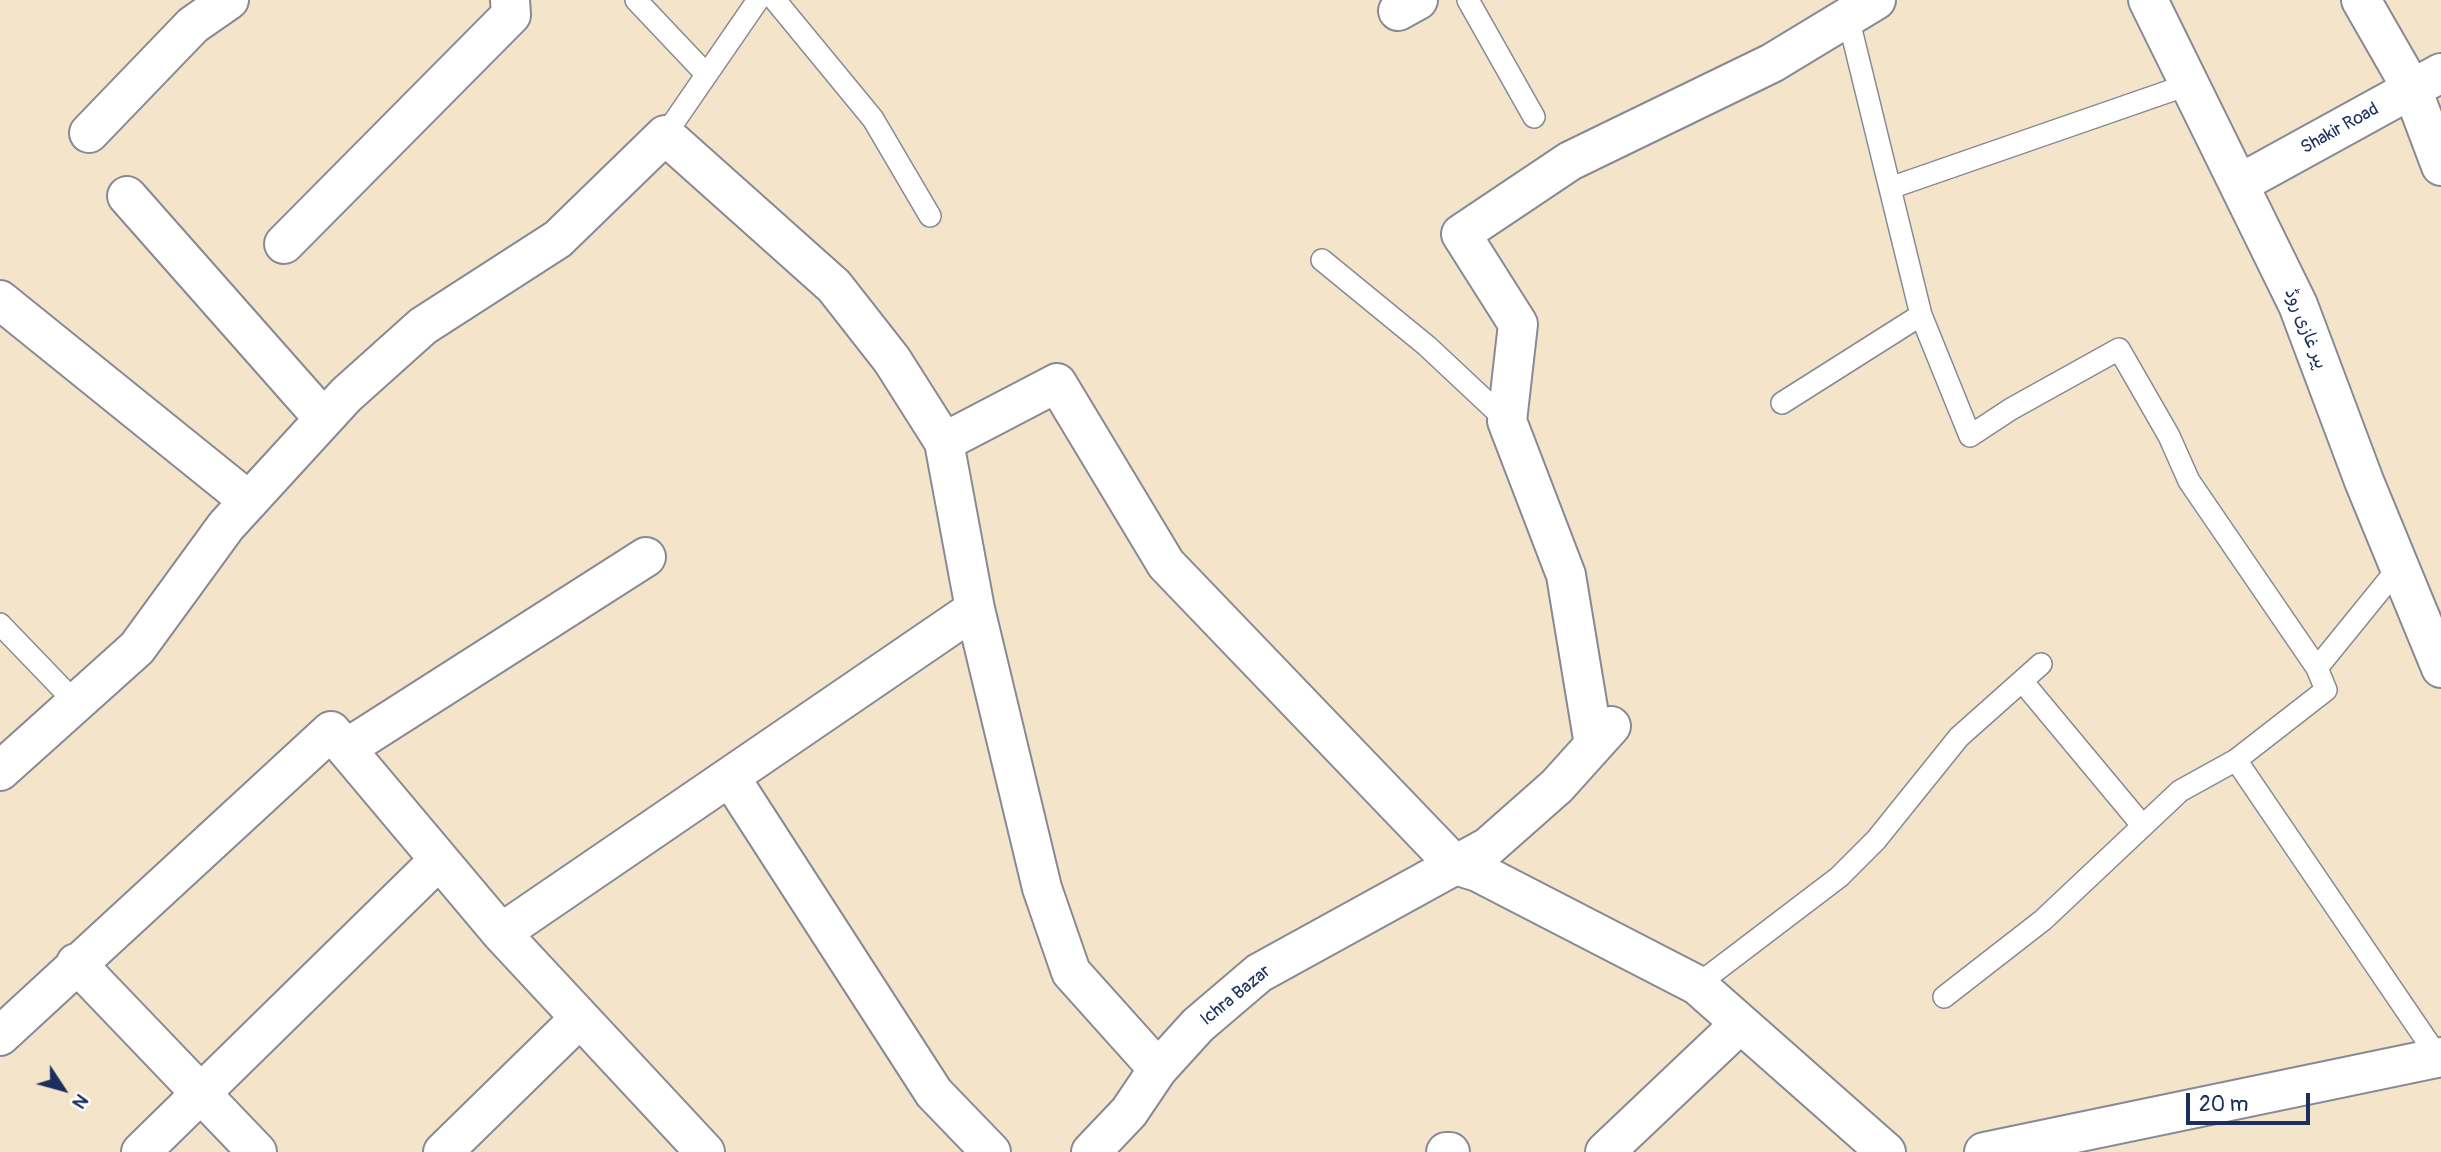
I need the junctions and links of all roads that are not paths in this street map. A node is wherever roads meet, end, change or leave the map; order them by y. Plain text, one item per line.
1 (229, 0) edge
2 (510, 0) edge
3 (636, 0) edge
4 (758, 0) edge
5 (775, 0) edge
6 (1468, 0) edge
7 (2148, 0) edge
8 (2361, 0) edge
9 (1862, 8) edge
10 (706, 75) junction
11 (2426, 81) edge
12 (2190, 84) junction
13 (1534, 117) dead end
14 (89, 133) dead end
15 (665, 135) junction
16 (2441, 166) edge
17 (2239, 184) junction
18 (1890, 188) junction
19 (127, 196) dead end
20 (930, 216) dead end
21 (284, 244) dead end
22 (1322, 260) dead end
23 (0, 300) edge
24 (1921, 315) junction
25 (1782, 403) dead end
26 (324, 419) junction
27 (1507, 421) junction
28 (944, 442) junction
29 (249, 501) junction
30 (646, 557) dead end
31 (2399, 567) junction
32 (975, 609) junction
33 (0, 624) edge
34 (2041, 664) dead end
35 (2441, 667) edge
36 (2317, 668) junction
37 (2022, 681) junction
38 (76, 703) junction
39 (347, 748) junction
40 (2236, 760) junction
41 (0, 771) edge
42 (730, 777) junction
43 (2142, 825) junction
44 (439, 860) junction
45 (1455, 865) junction
46 (501, 933) junction
47 (76, 963) junction
48 (1697, 985) junction
49 (1944, 997) dead end
50 (580, 1018) junction
51 (1741, 1024) junction
52 (0, 1036) edge
53 (2439, 1057) edge
54 (1158, 1069) junction
55 (199, 1095) junction
56 (141, 1152) edge
57 (257, 1152) edge
58 (443, 1152) edge
59 (705, 1152) edge
60 (991, 1152) edge
61 (1091, 1152) edge
62 (1605, 1152) edge
63 (1886, 1152) edge
64 (1984, 1152) edge

1 - 14 street
2 - 21 street
3 - 10 lane
4 - 10 lane
5 - 20 lane
6 - 13 lane
7 - 12 street, پیر غازی روڈ
8 - 11 street
9 - 18 lane
9 - 27 street
10 - 15 lane
11 - 16 street
11 - 17 street, Shakir Road
12 - 17 street, پیر غازی روڈ
12 - 18 lane
15 - 26 street
15 - 28 street
17 - 31 street, پیر غازی روڈ
18 - 24 lane
19 - 26 street
22 - 27 lane
23 - 29 street
24 - 25 lane
24 - 36 lane
26 - 29 street
27 - 45 street, Ichra Bazar
28 - 32 street
28 - 45 street
29 - 38 street
30 - 39 street
31 - 35 street, پیر غازی روڈ
31 - 36 lane
32 - 42 street
32 - 54 street
33 - 38 lane
34 - 37 lane
36 - 40 lane
37 - 43 lane
37 - 48 lane
38 - 41 street
39 - 44 street
39 - 47 street
40 - 43 lane
40 - 53 lane
42 - 46 street
42 - 60 street
43 - 49 lane
44 - 46 street
44 - 55 street
45 - 48 street
45 - 54 street, Ichra Bazar
46 - 50 street
47 - 52 street
47 - 55 street
48 - 51 street
50 - 58 street
50 - 59 street
51 - 62 street
51 - 63 street
53 - 64 street
54 - 61 street, Ichra Bazar
55 - 56 street
55 - 57 street

